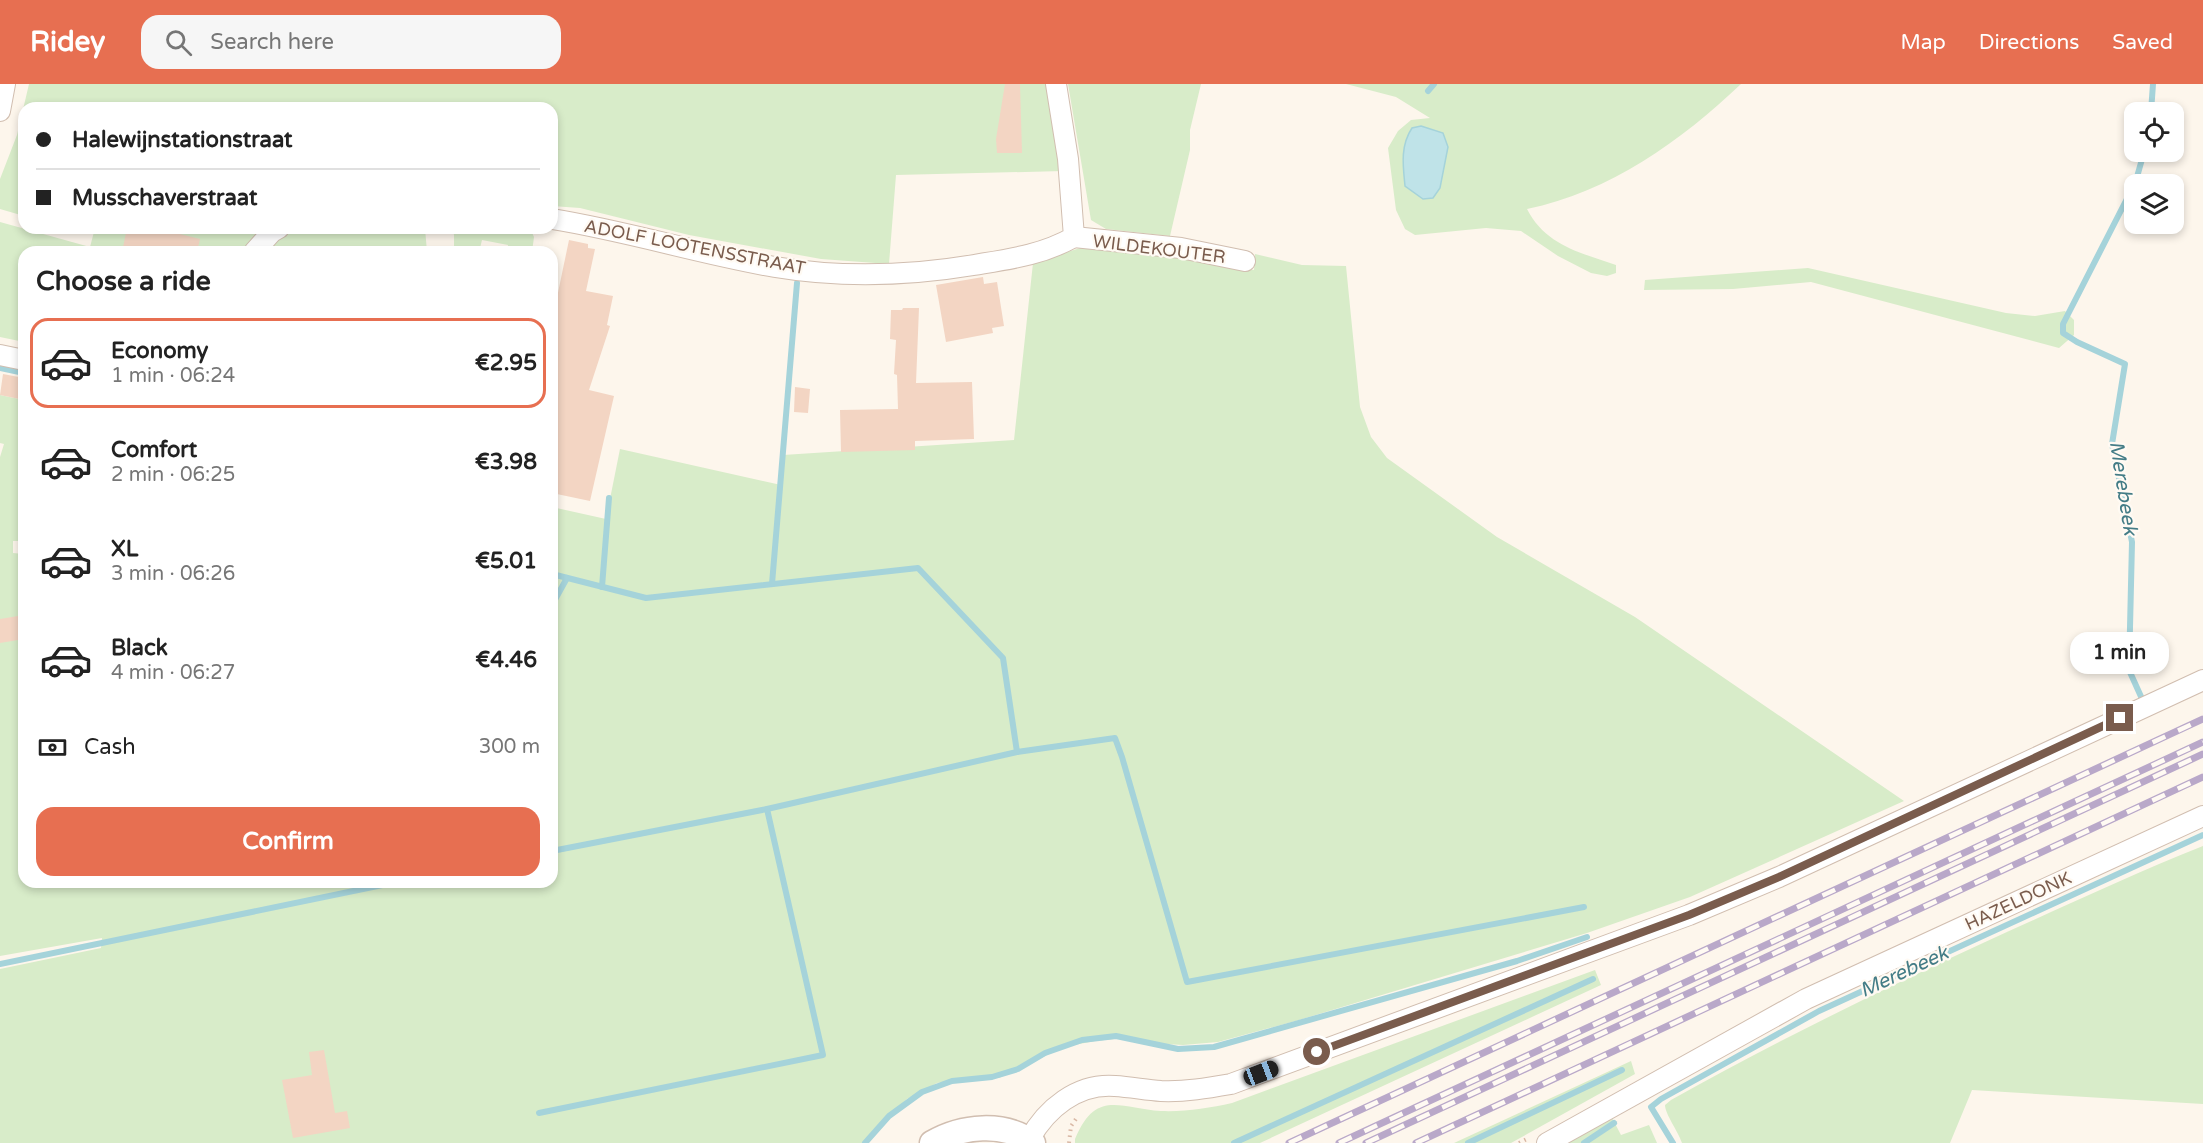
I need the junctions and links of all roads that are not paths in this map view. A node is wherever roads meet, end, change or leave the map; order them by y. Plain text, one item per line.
1 (5, 84) edge
2 (1056, 84) edge
3 (0, 111) edge
4 (558, 220) edge
5 (270, 234) edge
6 (1074, 237) junction
7 (259, 246) edge
8 (1245, 261) dead end
9 (0, 355) edge
10 (18, 359) edge
11 (2203, 680) edge
12 (2203, 816) edge
13 (1031, 1141) edge
14 (932, 1143) edge
15 (1547, 1143) edge

1 - 3 street
2 - 6 street
4 - 6 street, ADOLF LOOTENSSTRAAT
5 - 7 street
6 - 8 street, WILDEKOUTER
9 - 10 street
11 - 13 street
12 - 15 street, HAZELDONK
13 - 14 street

